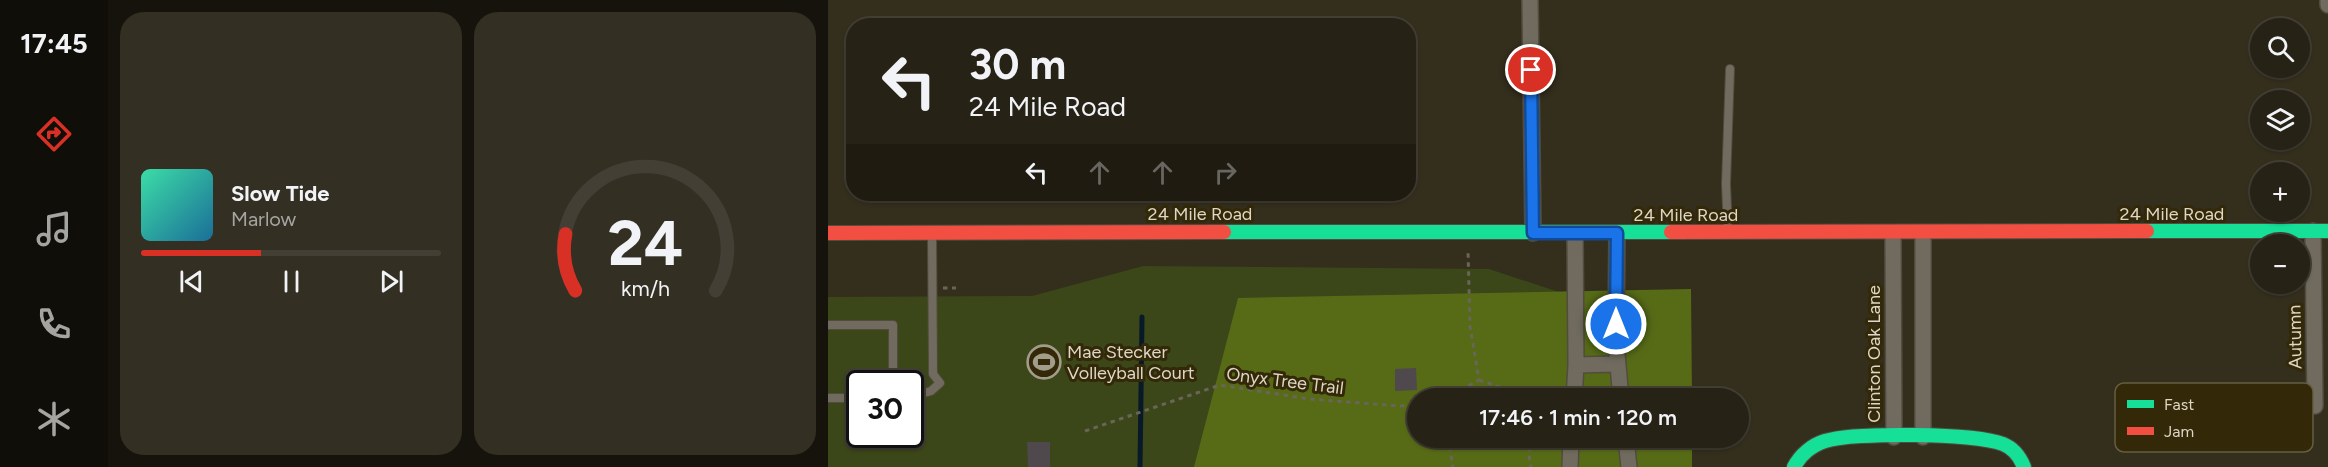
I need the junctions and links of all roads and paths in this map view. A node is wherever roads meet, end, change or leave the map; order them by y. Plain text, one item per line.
1 (1530, 0) edge
2 (2328, 0) edge
3 (2328, 5) edge
4 (1730, 69) dead end
5 (2321, 231) edge
6 (828, 233) edge
7 (932, 233) junction
8 (1468, 233) junction
9 (1533, 233) junction
10 (1575, 233) junction
11 (1617, 233) junction
12 (1728, 233) junction
13 (1893, 233) junction
14 (1923, 233) junction
15 (938, 288) dead end
16 (956, 288) dead end
17 (828, 326) edge
18 (1617, 364) junction
19 (1576, 365) junction
20 (893, 370) edge
21 (1479, 380) junction
22 (1465, 388) edge
23 (1503, 388) edge
24 (1575, 388) edge
25 (1620, 388) edge
26 (924, 393) edge
27 (828, 398) edge
28 (846, 398) edge
29 (1407, 405) edge
30 (2316, 406) dead end
31 (1085, 431) dead end
32 (1923, 436) junction
33 (1894, 437) junction
34 (1450, 448) edge
35 (1530, 448) edge
36 (1571, 448) edge
37 (1627, 448) edge
38 (1453, 467) edge
39 (1531, 467) edge
40 (1570, 467) edge
41 (1629, 467) edge
42 (1794, 467) edge
43 (2025, 467) edge

1 - 9 street
2 - 3 street
4 - 12 lane
5 - 14 street, 24 Mile Road
5 - 30 street, Autumn
6 - 7 street, 24 Mile Road
7 - 8 street, 24 Mile Road
7 - 26 lane
8 - 9 street, 24 Mile Road
8 - 21 path
9 - 10 street, 24 Mile Road
10 - 11 street, 24 Mile Road
10 - 19 street
11 - 12 street, 24 Mile Road
11 - 18 street
12 - 13 street, 24 Mile Road
13 - 14 street, 24 Mile Road
13 - 33 street, Clinton Oak Lane
14 - 32 street
15 - 16 path
17 - 20 lane
18 - 19 street
18 - 25 street
19 - 24 street
21 - 22 path
21 - 23 path
27 - 28 lane
29 - 31 path, Onyx Tree Trail
32 - 33 street
32 - 43 street
33 - 42 street, Clinton Oak Lane
34 - 38 path
35 - 39 path
36 - 40 street
37 - 41 street

